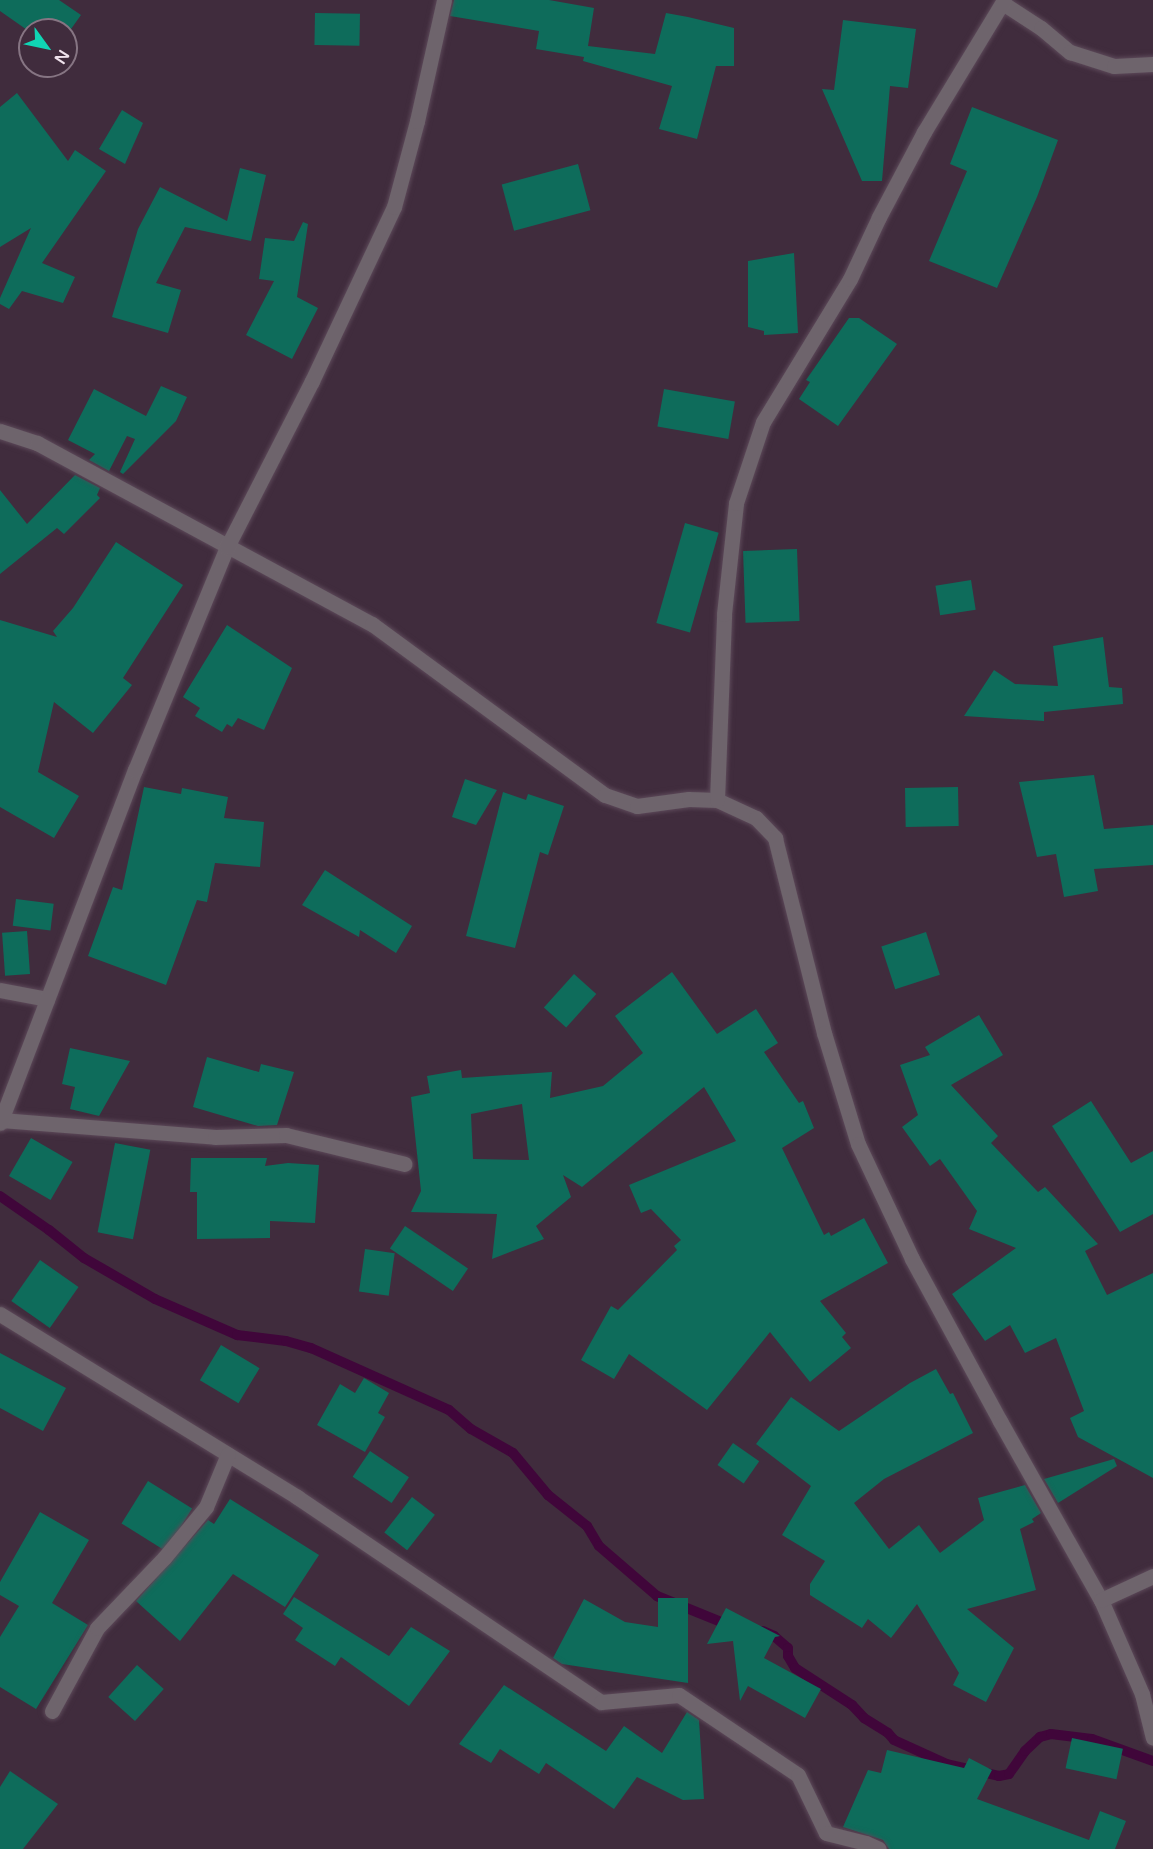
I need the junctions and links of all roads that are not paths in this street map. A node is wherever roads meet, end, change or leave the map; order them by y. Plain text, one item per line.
1 (444, 0) edge
2 (1004, 2) edge
3 (1153, 64) edge
4 (0, 431) edge
5 (227, 547) junction
6 (717, 800) junction
7 (0, 990) edge
8 (47, 999) junction
9 (1, 1122) edge
10 (405, 1164) dead end
11 (0, 1314) edge
12 (228, 1454) junction
13 (1153, 1576) edge
14 (1101, 1600) junction
15 (52, 1711) dead end
16 (1153, 1737) edge
17 (879, 1849) edge

1 - 5 street
2 - 3 street
2 - 6 street
4 - 5 street
5 - 6 street
5 - 8 street
6 - 14 street
7 - 8 street
8 - 9 street
9 - 10 street
11 - 12 street
12 - 15 street
12 - 17 street
13 - 14 street
14 - 16 street

